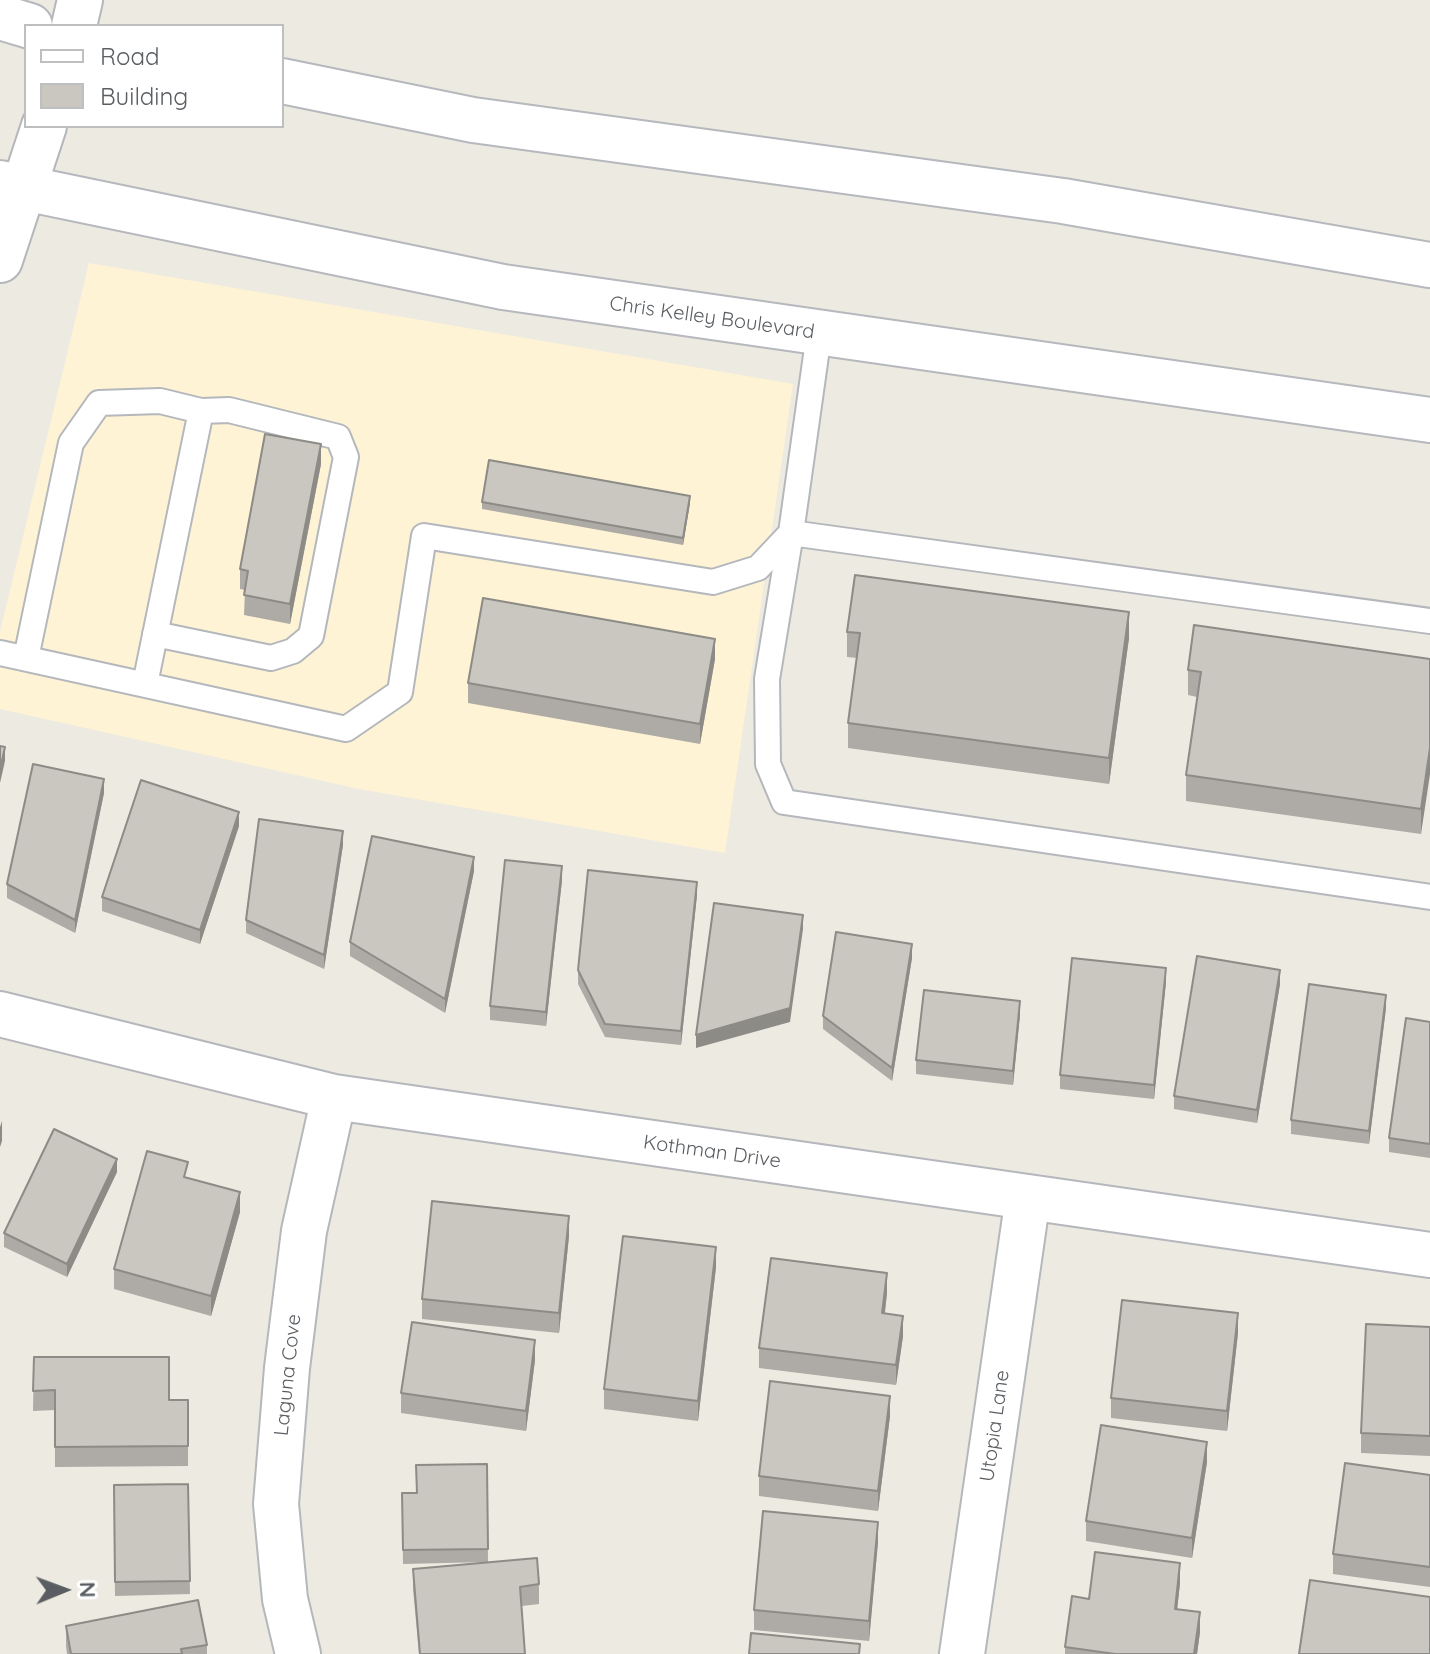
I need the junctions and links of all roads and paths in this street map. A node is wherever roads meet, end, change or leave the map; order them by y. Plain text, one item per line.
1 (80, 0) edge
2 (74, 24) edge
3 (284, 81) edge
4 (43, 128) edge
5 (12, 186) edge
6 (0, 260) edge
7 (1430, 265) edge
8 (819, 334) junction
9 (201, 411) junction
10 (1430, 420) edge
11 (791, 533) junction
12 (1430, 621) edge
13 (155, 634) junction
14 (0, 653) edge
15 (26, 658) junction
16 (145, 684) junction
17 (1430, 897) edge
18 (0, 1014) edge
19 (334, 1097) junction
20 (1028, 1197) junction
21 (1430, 1255) edge
22 (298, 1654) edge
23 (962, 1654) edge

1 - 2 street
3 - 7 street
4 - 5 street
5 - 6 street
5 - 8 street, Chris Kelley Boulevard
8 - 10 street, Chris Kelley Boulevard
8 - 11 lane
9 - 13 lane
9 - 13 lane
9 - 15 lane
11 - 12 lane
11 - 16 lane
11 - 17 lane
13 - 16 lane
14 - 15 lane
15 - 16 lane
18 - 19 street, Kothman Drive
19 - 20 street, Kothman Drive
19 - 22 street, Laguna Cove
20 - 21 street, Kothman Drive
20 - 23 street, Utopia Lane

